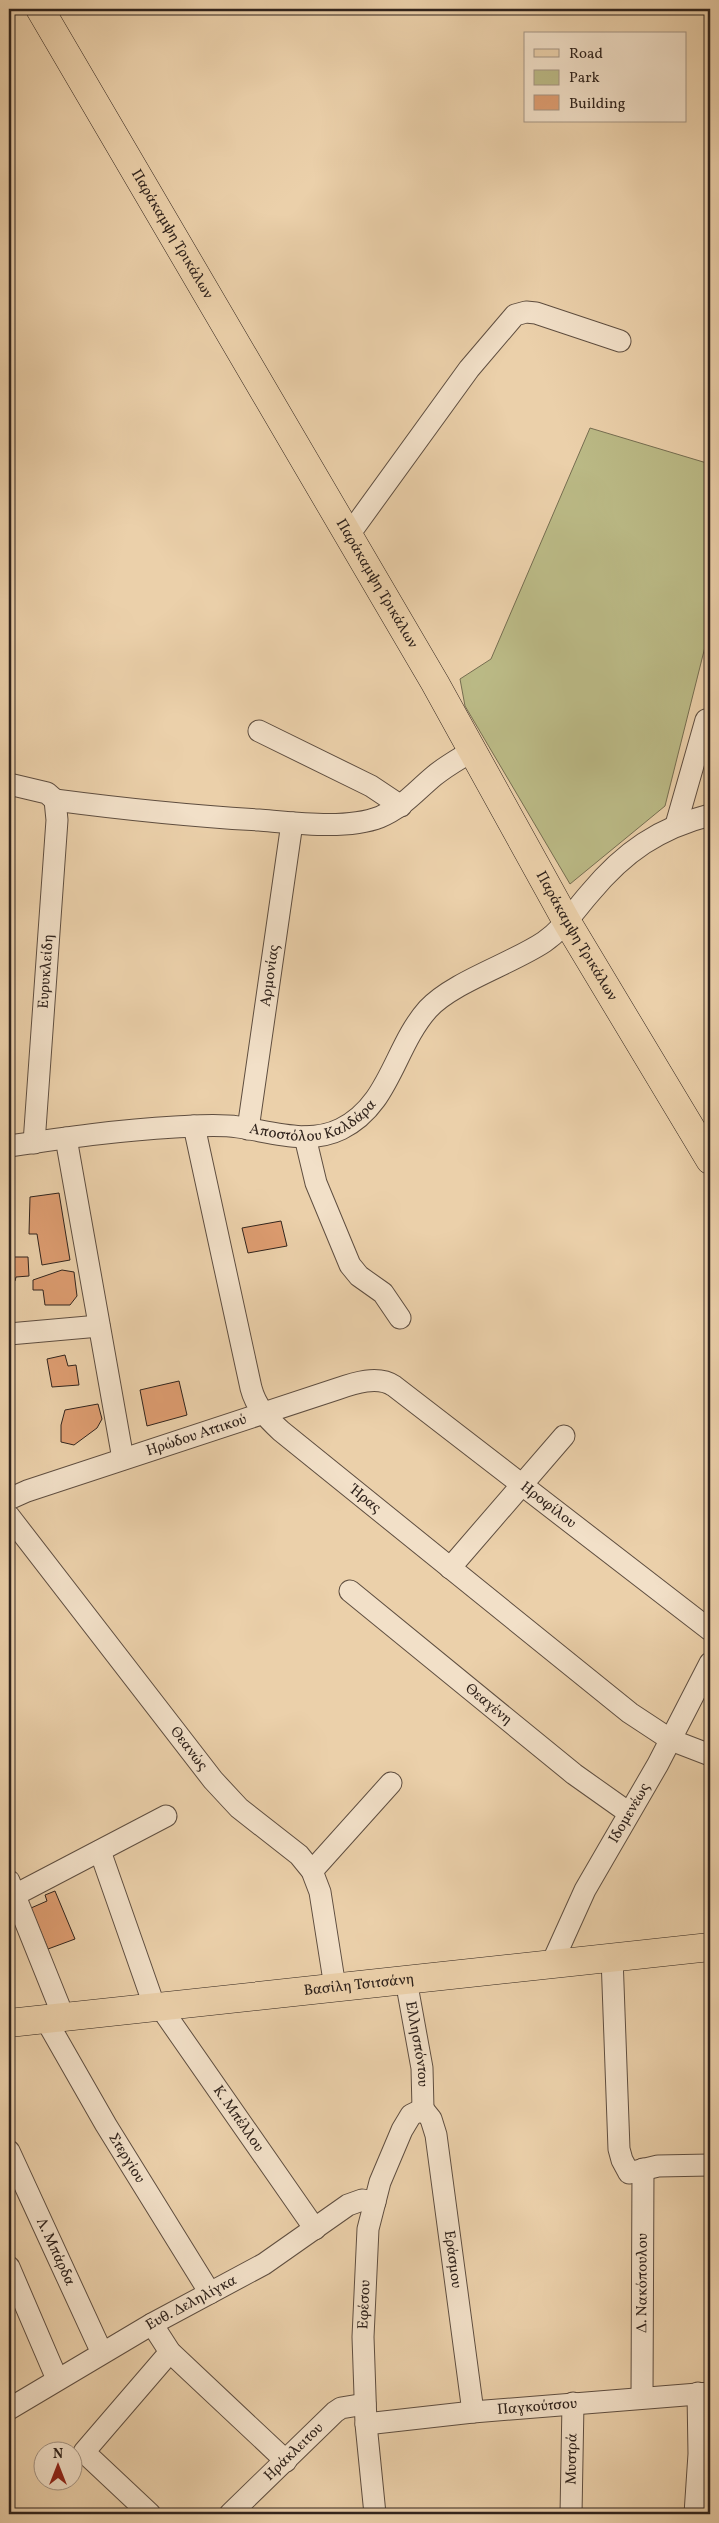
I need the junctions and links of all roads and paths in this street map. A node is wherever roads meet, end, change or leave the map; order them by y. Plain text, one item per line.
1 (40, 9) edge
2 (620, 341) dead end
3 (348, 536) junction
4 (706, 720) dead end
5 (259, 731) dead end
6 (472, 751) junction
7 (9, 784) edge
8 (55, 800) junction
9 (401, 806) junction
10 (710, 814) edge
11 (292, 823) junction
12 (676, 825) junction
13 (566, 922) junction
14 (194, 1126) junction
15 (248, 1129) junction
16 (66, 1138) junction
17 (304, 1138) junction
18 (34, 1143) junction
19 (9, 1146) edge
20 (710, 1160) edge
21 (400, 1318) dead end
22 (99, 1326) junction
23 (9, 1334) edge
24 (385, 1382) joint
25 (264, 1414) junction
26 (564, 1436) dead end
27 (123, 1459) junction
28 (522, 1486) junction
29 (9, 1499) edge
30 (9, 1516) edge
31 (450, 1568) junction
32 (350, 1591) dead end
33 (710, 1630) edge
34 (710, 1663) edge
35 (671, 1740) junction
36 (710, 1755) edge
37 (391, 1783) dead end
38 (629, 1813) junction
39 (166, 1816) dead end
40 (100, 1851) junction
41 (312, 1871) junction
42 (12, 1888) edge
43 (710, 1947) edge
44 (612, 1957) junction
45 (552, 1963) junction
46 (406, 1980) junction
47 (335, 1987) junction
48 (158, 2008) junction
49 (55, 2019) junction
50 (9, 2023) edge
51 (423, 2109) junction
52 (9, 2151) edge
53 (710, 2165) edge
54 (636, 2171) junction
55 (375, 2202) junction
56 (315, 2229) junction
57 (9, 2267) edge
58 (210, 2293) junction
59 (152, 2324) junction
60 (170, 2352) junction
61 (102, 2353) junction
62 (57, 2379) junction
63 (704, 2393) edge
64 (642, 2397) junction
65 (573, 2403) junction
66 (9, 2408) edge
67 (473, 2412) junction
68 (366, 2414) junction
69 (286, 2461) junction
70 (150, 2514) edge
71 (230, 2514) edge
72 (375, 2514) edge
73 (571, 2514) edge
74 (695, 2514) edge

1 - 3 main road, Παράκαμψη Τρικάλων
2 - 3 street
3 - 6 main road, Παράκαμψη Τρικάλων
4 - 12 street
5 - 9 street
6 - 9 street
6 - 13 main road, Παράκαμψη Τρικάλων
7 - 8 street
8 - 11 street
8 - 18 street, Ευρυκλείδη
9 - 11 street
10 - 12 street, Αποστόλου Καλδάρα
11 - 15 street, Αρμονίας
12 - 13 street, Αποστόλου Καλδάρα
13 - 17 street, Αποστόλου Καλδάρα
13 - 20 main road, Παράκαμψη Τρικάλων
14 - 15 street, Αποστόλου Καλδάρα
14 - 16 street, Αποστόλου Καλδάρα
14 - 25 street, Ήρας
15 - 17 street, Αποστόλου Καλδάρα
16 - 18 street, Αποστόλου Καλδάρα
16 - 22 street
17 - 21 street
18 - 19 street, Αποστόλου Καλδάρα
22 - 23 street
22 - 27 street
24 - 25 street, Ηρώδου Αττικού
24 - 28 street, Ηροφίλου
25 - 27 street, Ηρώδου Αττικού
25 - 31 street, Ήρας
26 - 28 street
27 - 29 street, Ηρώδου Αττικού
28 - 31 street
28 - 33 street, Ηροφίλου
30 - 41 street, Θεανώς
31 - 35 street, Ήρας
32 - 38 street, Θεαγένη
34 - 35 street, Ιδομενέως
35 - 36 street, Ήρας
35 - 38 street, Ιδομενέως
37 - 41 street
38 - 45 street, Ιδομενέως
39 - 40 street
40 - 42 street
40 - 48 street, Κ. Μπέλλου
41 - 47 street, Θεανώς
42 - 49 street, Στεργίου
43 - 44 main road, Βασίλη Τσιτσάνη
44 - 45 main road, Βασίλη Τσιτσάνη
44 - 54 street, Δ. Νακόπουλου
45 - 46 main road, Βασίλη Τσιτσάνη
46 - 47 main road, Βασίλη Τσιτσάνη
46 - 51 street, Ελλησπόντου
47 - 48 main road, Βασίλη Τσιτσάνη
48 - 49 main road, Βασίλη Τσιτσάνη
48 - 56 street, Κ. Μπέλλου
49 - 50 main road, Βασίλη Τσιτσάνη
49 - 58 street, Στεργίου
51 - 55 street, Εφέσου
51 - 67 street, Εράσμου
52 - 61 street, Λ. Μπάρδα
53 - 54 street
54 - 64 street, Δ. Νακόπουλου
55 - 56 street, Ευθ. Δεληλίγκα
55 - 68 street, Εφέσου
56 - 58 street, Ευθ. Δεληλίγκα
57 - 62 street
58 - 59 street, Ευθ. Δεληλίγκα
59 - 60 street
59 - 61 street, Ευθ. Δεληλίγκα
60 - 69 street
60 - 70 street
61 - 62 street, Ευθ. Δεληλίγκα
62 - 66 street, Ευθ. Δεληλίγκα
63 - 64 street, Παγκούτσου
63 - 74 street
64 - 65 street, Παγκούτσου
65 - 67 street, Παγκούτσου
65 - 73 street, Μυστρά
67 - 68 street, Παγκούτσου
68 - 69 street, Ηράκλειτου
68 - 72 street, Εφέσου
69 - 71 street, Ηράκλειτου

